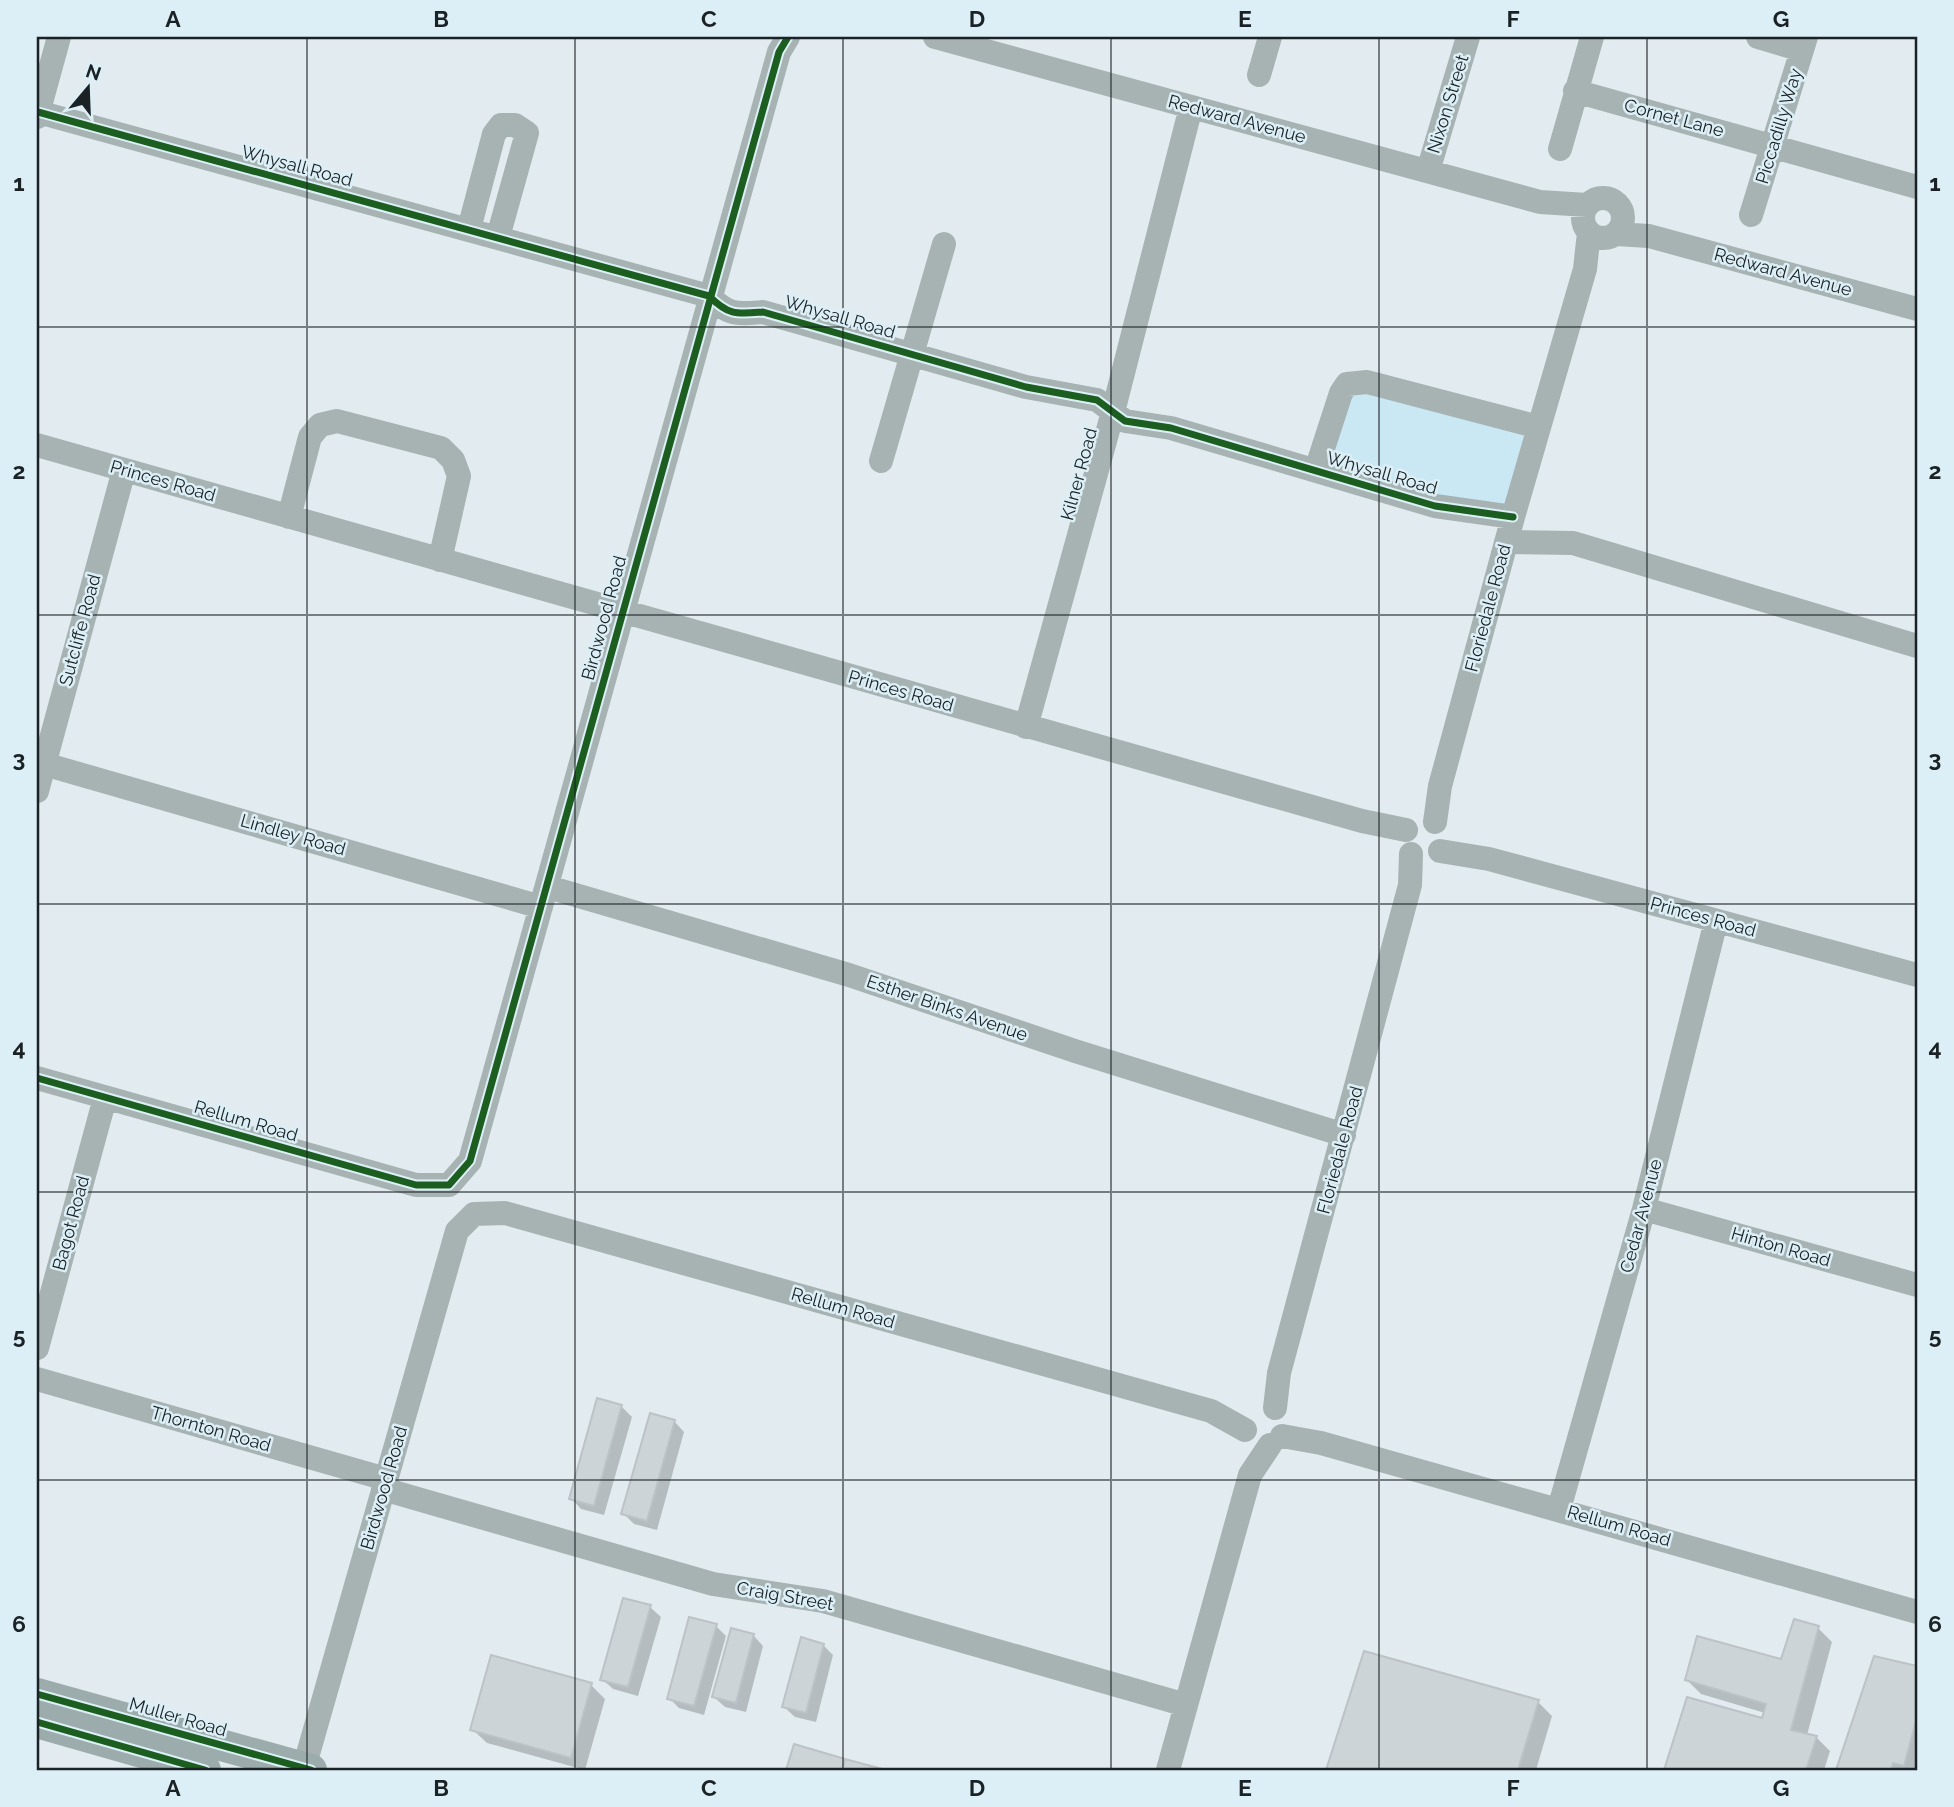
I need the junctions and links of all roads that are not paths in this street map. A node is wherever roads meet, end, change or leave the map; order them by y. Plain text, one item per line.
1 (935, 37) edge
2 (1270, 37) edge
3 (1468, 37) edge
4 (1591, 37) edge
5 (1758, 37) edge
6 (782, 42) edge
7 (1804, 43) edge
8 (50, 45) edge
9 (1259, 75) dead end
10 (1575, 91) junction
11 (1191, 107) junction
12 (37, 114) edge
13 (1773, 146) junction
14 (1560, 149) dead end
15 (1428, 171) junction
16 (1917, 187) edge
17 (1751, 215) dead end
18 (1600, 224) junction
19 (469, 229) junction
20 (498, 237) junction
21 (944, 244) dead end
22 (709, 296) junction
23 (1917, 309) edge
24 (912, 354) junction
25 (1113, 412) junction
26 (1539, 427) junction
27 (37, 445) edge
28 (881, 461) dead end
29 (124, 470) junction
30 (1316, 470) junction
31 (289, 517) junction
32 (1513, 517) junction
33 (1506, 542) junction
34 (440, 560) junction
35 (622, 612) junction
36 (1917, 646) edge
37 (1026, 726) junction
38 (44, 764) junction
39 (37, 791) edge
40 (1424, 839) junction
41 (544, 897) junction
42 (1716, 920) junction
43 (1917, 975) edge
44 (37, 1078) edge
45 (105, 1098) junction
46 (1344, 1135) junction
47 (449, 1185) joint
48 (1644, 1209) junction
49 (474, 1214) joint
50 (1917, 1285) edge
51 (37, 1348) edge
52 (37, 1379) edge
53 (1265, 1424) junction
54 (385, 1484) junction
55 (1559, 1509) junction
56 (1917, 1612) edge
57 (37, 1694) edge
58 (1186, 1705) junction
59 (37, 1722) edge
60 (308, 1769) edge
61 (205, 1770) edge
62 (1168, 1770) edge

1 - 11 street, Redward Avenue
2 - 9 street
3 - 15 street, Nixon Street
4 - 10 street
5 - 7 street
6 - 22 street, Birdwood Road
7 - 13 street, Piccadilly Way
8 - 12 street
10 - 13 street, Cornet Lane
10 - 14 street
11 - 15 street, Redward Avenue
11 - 25 street, Kilner Road
12 - 19 street, Whysall Road
13 - 16 street, Cornet Lane
13 - 17 street, Piccadilly Way
15 - 18 street, Redward Avenue
18 - 23 street, Redward Avenue
18 - 26 street, Floriedale Road
19 - 20 street, Whysall Road
19 - 20 street
20 - 22 street, Whysall Road
21 - 24 street, Whysall Road
22 - 24 street, Whysall Road
22 - 35 street, Birdwood Road
24 - 25 street, Whysall Road
24 - 28 street, Whysall Road
25 - 30 street, Whysall Road
25 - 37 street, Kilner Road
26 - 30 street, Whysall Road
26 - 32 street, Floriedale Road
27 - 29 street, Princes Road
29 - 31 street, Princes Road
29 - 38 street, Sutcliffe Road
30 - 32 street, Whysall Road
31 - 34 street, Princes Road
31 - 34 street
32 - 33 street, Floriedale Road
33 - 36 street
33 - 40 street, Floriedale Road
34 - 35 street, Princes Road
35 - 37 street, Princes Road
35 - 41 street, Birdwood Road
37 - 40 street, Princes Road
38 - 39 street, Sutcliffe Road
38 - 41 street, Lindley Road
40 - 42 street, Princes Road
40 - 46 street, Floriedale Road
41 - 46 street, Esther Binks Avenue
41 - 47 street, Birdwood Road
42 - 43 street, Princes Road
42 - 48 street, Cedar Avenue
44 - 45 street, Rellum Road
45 - 47 street, Rellum Road
45 - 51 street, Bagot Road
46 - 53 street, Floriedale Road
48 - 50 street, Hinton Road
48 - 55 street, Cedar Avenue
49 - 53 street, Rellum Road
49 - 54 street, Birdwood Road
52 - 54 street, Thornton Road
53 - 55 street, Rellum Road
53 - 58 street, Floriedale Road
54 - 58 street, Craig Street
54 - 60 street, Birdwood Road
55 - 56 street, Rellum Road
57 - 60 main road, Muller Road
58 - 62 street, Floriedale Road
59 - 61 main road

